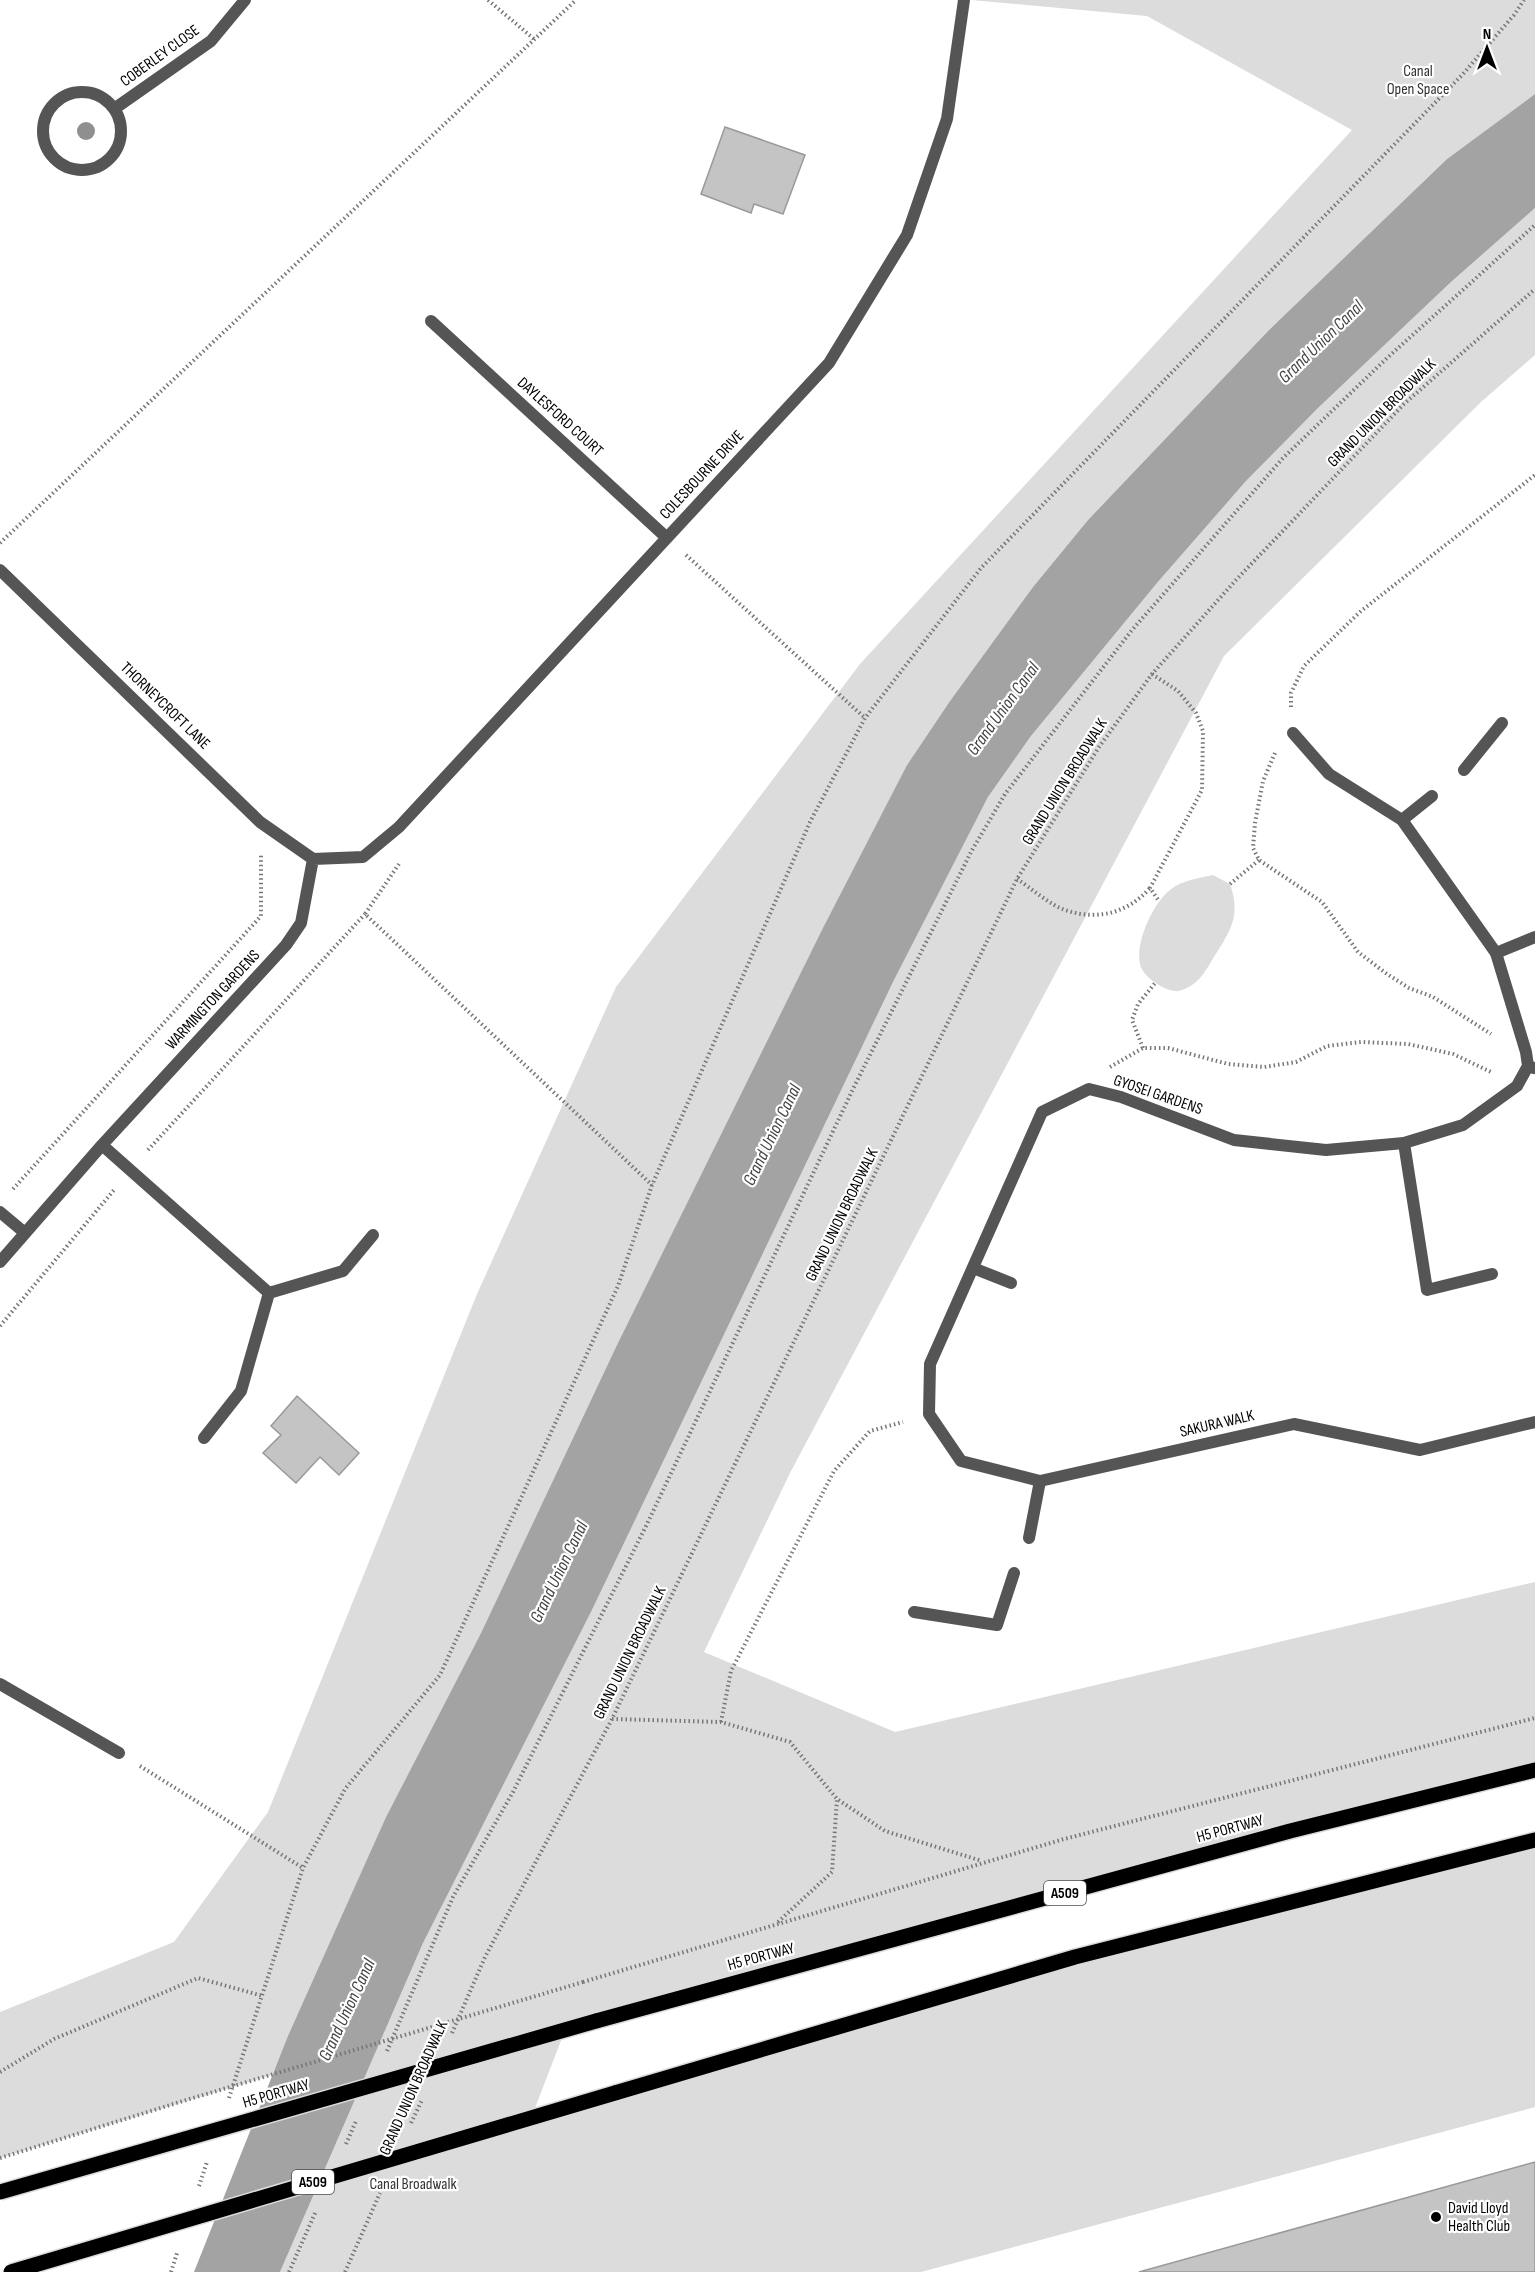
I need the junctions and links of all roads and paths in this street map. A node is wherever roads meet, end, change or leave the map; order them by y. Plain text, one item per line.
1 (245, 0) edge
2 (488, 0) edge
3 (576, 0) edge
4 (964, 0) edge
5 (1524, 0) edge
6 (534, 39) junction
7 (114, 109) junction
8 (1535, 225) edge
9 (1535, 289) edge
10 (430, 321) dead end
11 (1535, 476) edge
12 (667, 538) junction
13 (0, 543) edge
14 (0, 570) edge
15 (1152, 674) junction
16 (865, 718) junction
17 (1502, 723) dead end
18 (1293, 733) junction
19 (1464, 770) dead end
20 (1432, 796) dead end
21 (1402, 819) junction
22 (261, 822) junction
23 (399, 827) junction
24 (313, 859) junction
25 (1259, 860) junction
26 (1017, 879) junction
27 (1230, 884) dead end
28 (1150, 888) junction
29 (1159, 901) dead end
30 (365, 914) junction
31 (1535, 937) edge
32 (1496, 953) junction
33 (1156, 982) dead end
34 (1143, 1048) junction
35 (1526, 1052) junction
36 (1531, 1067) edge
37 (1517, 1086) junction
38 (1089, 1089) junction
39 (1404, 1143) junction
40 (102, 1145) junction
41 (131, 1170) junction
42 (652, 1185) junction
43 (8, 1194) dead end
44 (0, 1212) edge
45 (25, 1233) junction
46 (373, 1235) dead end
47 (0, 1262) edge
48 (973, 1268) junction
49 (1492, 1274) dead end
50 (1011, 1283) dead end
51 (269, 1293) junction
52 (0, 1326) edge
53 (929, 1414) junction
54 (1535, 1422) edge
55 (204, 1438) dead end
56 (1040, 1480) junction
57 (1029, 1538) dead end
58 (1014, 1573) dead end
59 (914, 1612) dead end
60 (0, 1684) edge
61 (1535, 1718) edge
62 (612, 1719) junction
63 (721, 1722) junction
64 (119, 1753) joint
65 (1535, 1770) edge
66 (837, 1799) junction
67 (1535, 1840) edge
68 (983, 1861) junction
69 (303, 1868) junction
70 (778, 1923) junction
71 (262, 1996) junction
72 (452, 2033) dead end
73 (382, 2062) dead end
74 (0, 2072) edge
75 (422, 2098) dead end
76 (226, 2107) dead end
77 (358, 2116) dead end
78 (408, 2131) dead end
79 (344, 2149) dead end
80 (0, 2158) edge
81 (207, 2162) dead end
82 (384, 2185) dead end
83 (0, 2192) edge
84 (196, 2195) dead end
85 (320, 2203) dead end
86 (178, 2250) dead end
87 (11, 2272) edge
88 (171, 2272) edge
89 (289, 2272) edge
90 (345, 2272) edge

1 - 7 street, COBERLEY CLOSE
2 - 6 path
3 - 6 path
4 - 12 street, COLESBOURNE DRIVE
5 - 16 path
6 - 13 path
7 - 7 street, COBERLEY CLOSE
8 - 73 path
9 - 15 path, GRAND UNION BROADWALK
10 - 12 street, DAYLESFORD COURT
11 - 18 path
12 - 16 path
12 - 23 street, COLESBOURNE DRIVE
14 - 22 street, THORNEYCROFT LANE
15 - 26 path, GRAND UNION BROADWALK
15 - 28 path
16 - 42 path
17 - 19 street
18 - 21 street, GYOSEI GARDENS
18 - 25 path
20 - 21 street
21 - 32 street, GYOSEI GARDENS
22 - 24 street, THORNEYCROFT LANE
22 - 43 path
23 - 24 street, COLESBOURNE DRIVE
23 - 30 path
24 - 40 street, WARMINGTON GARDENS
25 - 27 path
25 - 35 path
26 - 28 path
26 - 62 path, GRAND UNION BROADWALK
28 - 29 path
30 - 41 path
30 - 42 path
31 - 32 street
32 - 35 street, GYOSEI GARDENS
33 - 34 path
34 - 37 path
34 - 38 path
35 - 36 street, GYOSEI GARDENS
36 - 37 street, GYOSEI GARDENS
37 - 39 street, GYOSEI GARDENS
38 - 39 street, GYOSEI GARDENS
38 - 48 street, GYOSEI GARDENS
39 - 49 street
40 - 41 street
40 - 45 street, WARMINGTON GARDENS
41 - 51 street
41 - 52 path
42 - 69 path
44 - 45 street
45 - 47 street, WARMINGTON GARDENS
46 - 51 street
48 - 50 street
48 - 53 street, GYOSEI GARDENS
51 - 55 street
53 - 56 street, SAKURA WALK
53 - 63 path
54 - 56 street, SAKURA WALK
56 - 57 street
58 - 59 street
60 - 64 street
61 - 68 path
62 - 63 path
62 - 72 path, GRAND UNION BROADWALK
63 - 66 path
64 - 69 path
65 - 83 main road, H5 PORTWAY / A509, bridge
66 - 68 path
66 - 70 path
67 - 87 main road, A509, bridge
68 - 70 path
69 - 71 path
70 - 80 path, bridge
71 - 74 path
71 - 76 path
75 - 78 path, GRAND UNION BROADWALK
77 - 79 path
81 - 84 path
82 - 90 path
85 - 89 path
86 - 88 path

